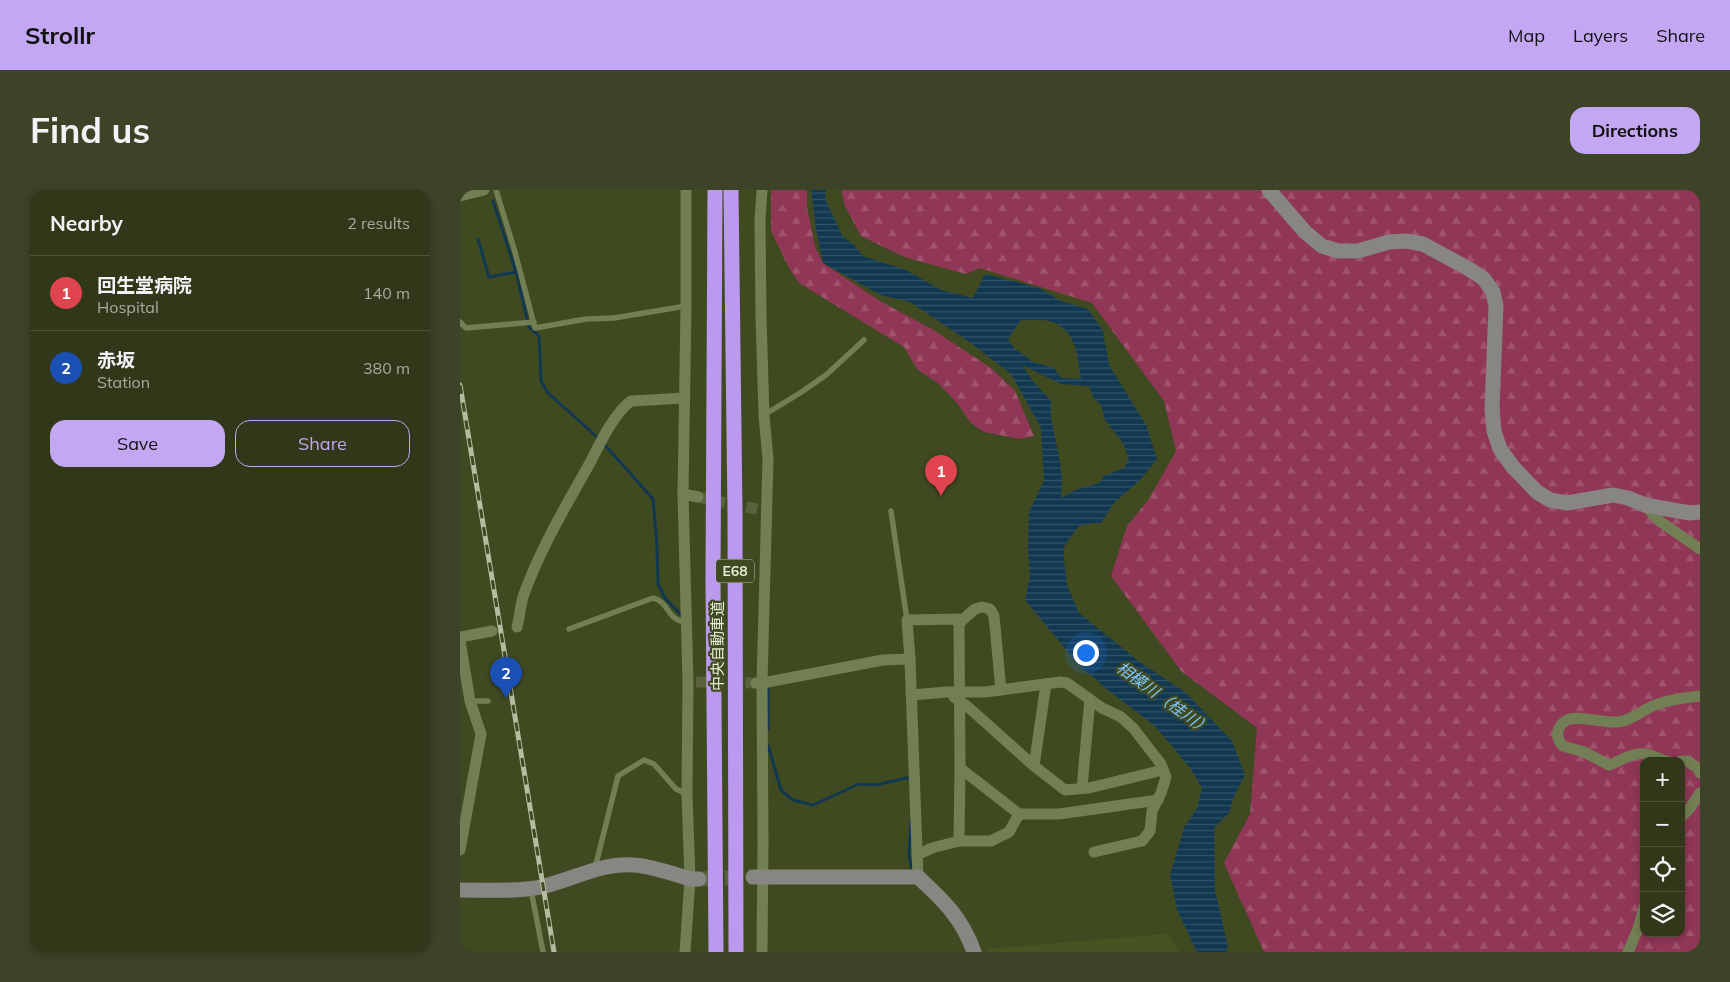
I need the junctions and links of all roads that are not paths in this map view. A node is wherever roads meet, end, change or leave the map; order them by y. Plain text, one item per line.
1 (484, 190) edge
2 (496, 190) edge
3 (686, 190) edge
4 (716, 190) edge
5 (731, 190) edge
6 (762, 190) edge
7 (1269, 190) edge
8 (460, 196) edge
9 (686, 306) junction
10 (460, 322) edge
11 (534, 322) junction
12 (864, 340) dead end
13 (685, 398) junction
14 (764, 414) junction
15 (683, 494) junction
16 (698, 497) tunnel mouth
17 (1645, 505) junction
18 (892, 512) dead end
19 (1700, 512) edge
20 (1700, 549) edge
21 (906, 620) junction
22 (686, 622) junction
23 (959, 624) junction
24 (517, 627) dead end
25 (569, 629) dead end
26 (492, 631) dead end
27 (460, 637) edge
28 (460, 641) edge
29 (910, 659) junction
30 (759, 683) junction
31 (1046, 684) junction
32 (1001, 690) junction
33 (911, 695) junction
34 (959, 696) junction
35 (1700, 696) edge
36 (1090, 699) junction
37 (465, 701) edge
38 (488, 701) dead end
39 (1654, 757) edge
40 (1685, 762) edge
41 (1034, 766) junction
42 (960, 768) junction
43 (1163, 770) junction
44 (1700, 773) edge
45 (1082, 788) junction
46 (688, 794) junction
47 (1700, 794) edge
48 (1158, 800) junction
49 (1685, 813) edge
50 (1019, 814) junction
51 (959, 841) junction
52 (460, 850) edge
53 (1094, 852) dead end
54 (917, 855) junction
55 (595, 870) junction
56 (758, 877) junction
57 (918, 878) junction
58 (695, 879) junction
59 (531, 889) junction
60 (460, 890) edge
61 (1640, 922) edge
62 (543, 952) edge
63 (685, 952) edge
64 (716, 952) edge
65 (736, 952) edge
66 (762, 952) edge
67 (974, 952) edge
68 (1628, 952) edge

1 - 8 street
2 - 11 lane
3 - 9 street
4 - 64 highway, 中央自動車道 / E68
5 - 65 highway, 中央自動車道 / E68
6 - 14 street
7 - 17 street
9 - 11 lane
9 - 13 street
10 - 11 lane
12 - 14 lane
13 - 15 street
13 - 24 street
14 - 30 street
15 - 16 street
15 - 22 street
17 - 19 street
17 - 20 street
18 - 21 lane
21 - 23 street
21 - 29 street
22 - 25 lane
22 - 46 street
23 - 32 street
23 - 34 street
26 - 27 street
28 - 37 street
29 - 30 street
29 - 33 street
30 - 56 street
31 - 32 street
31 - 36 street
31 - 41 street
32 - 34 street
33 - 34 street
33 - 54 street
34 - 41 street
34 - 42 street
35 - 39 street
36 - 43 street
36 - 45 street
37 - 38 lane
37 - 52 street
40 - 44 street
41 - 45 street
42 - 50 street
42 - 51 street
43 - 45 street
43 - 48 street
46 - 55 lane
46 - 58 street
47 - 49 street
48 - 50 street
48 - 53 street
50 - 51 street
51 - 54 street
54 - 57 street
55 - 58 street
55 - 59 street
56 - 57 street
56 - 66 street
57 - 67 street
58 - 63 street
59 - 60 street
59 - 62 lane
61 - 68 street

